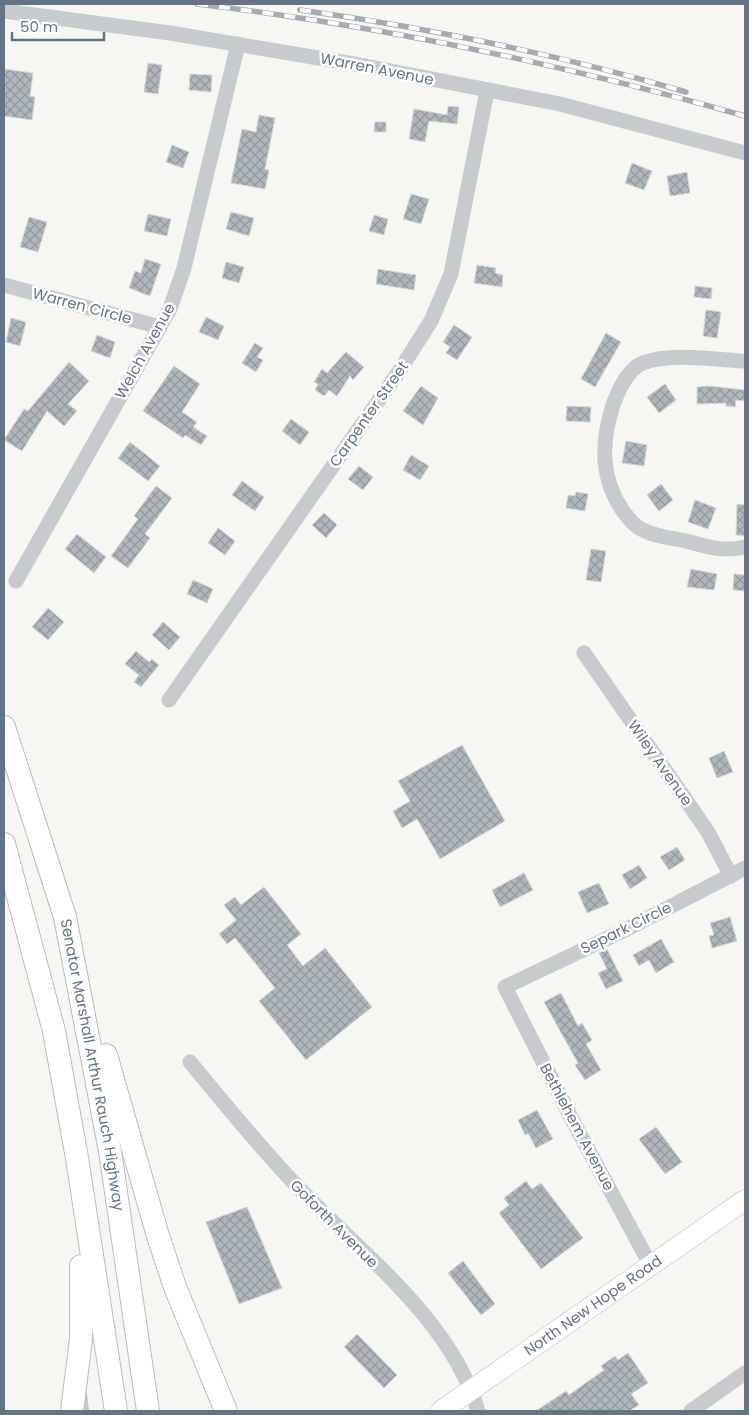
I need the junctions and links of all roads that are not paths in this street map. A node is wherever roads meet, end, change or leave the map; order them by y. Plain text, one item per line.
1 (4, 11) edge
2 (238, 44) junction
3 (487, 91) junction
4 (745, 154) edge
5 (4, 285) edge
6 (160, 327) junction
7 (745, 361) edge
8 (745, 547) edge
9 (16, 581) dead end
10 (584, 653) dead end
11 (169, 700) dead end
12 (4, 726) edge
13 (4, 844) edge
14 (745, 868) edge
15 (730, 876) junction
16 (65, 916) junction
17 (505, 987) joint
18 (190, 1062) dead end
19 (745, 1200) edge
20 (86, 1214) junction
21 (651, 1266) junction
22 (745, 1373) edge
23 (472, 1390) junction
24 (72, 1411) edge
25 (116, 1411) edge
26 (148, 1411) edge
27 (226, 1411) edge
28 (440, 1411) edge
29 (478, 1411) edge
30 (691, 1411) edge

1 - 2 street, Warren Avenue
2 - 3 street, Warren Avenue
2 - 6 street, Welch Avenue
3 - 4 street, Warren Avenue
3 - 11 street, Carpenter Street
5 - 6 street, Warren Circle
6 - 9 street, Welch Avenue
7 - 8 street
10 - 15 street, Wiley Avenue
12 - 16 highway, Senator Marshall Arthur Rauch Highway
13 - 20 highway, Senator Marshall Arthur Rauch Highway
14 - 15 street, Separk Circle
15 - 17 street, Separk Circle
16 - 26 highway, Senator Marshall Arthur Rauch Highway
16 - 27 highway
17 - 21 street, Bethlehem Avenue
18 - 23 street, Goforth Avenue
19 - 21 main road, North New Hope Road
20 - 24 highway
20 - 25 highway, Senator Marshall Arthur Rauch Highway
21 - 23 main road, North New Hope Road
22 - 30 street
23 - 28 main road, North New Hope Road
23 - 29 street, Goforth Avenue

